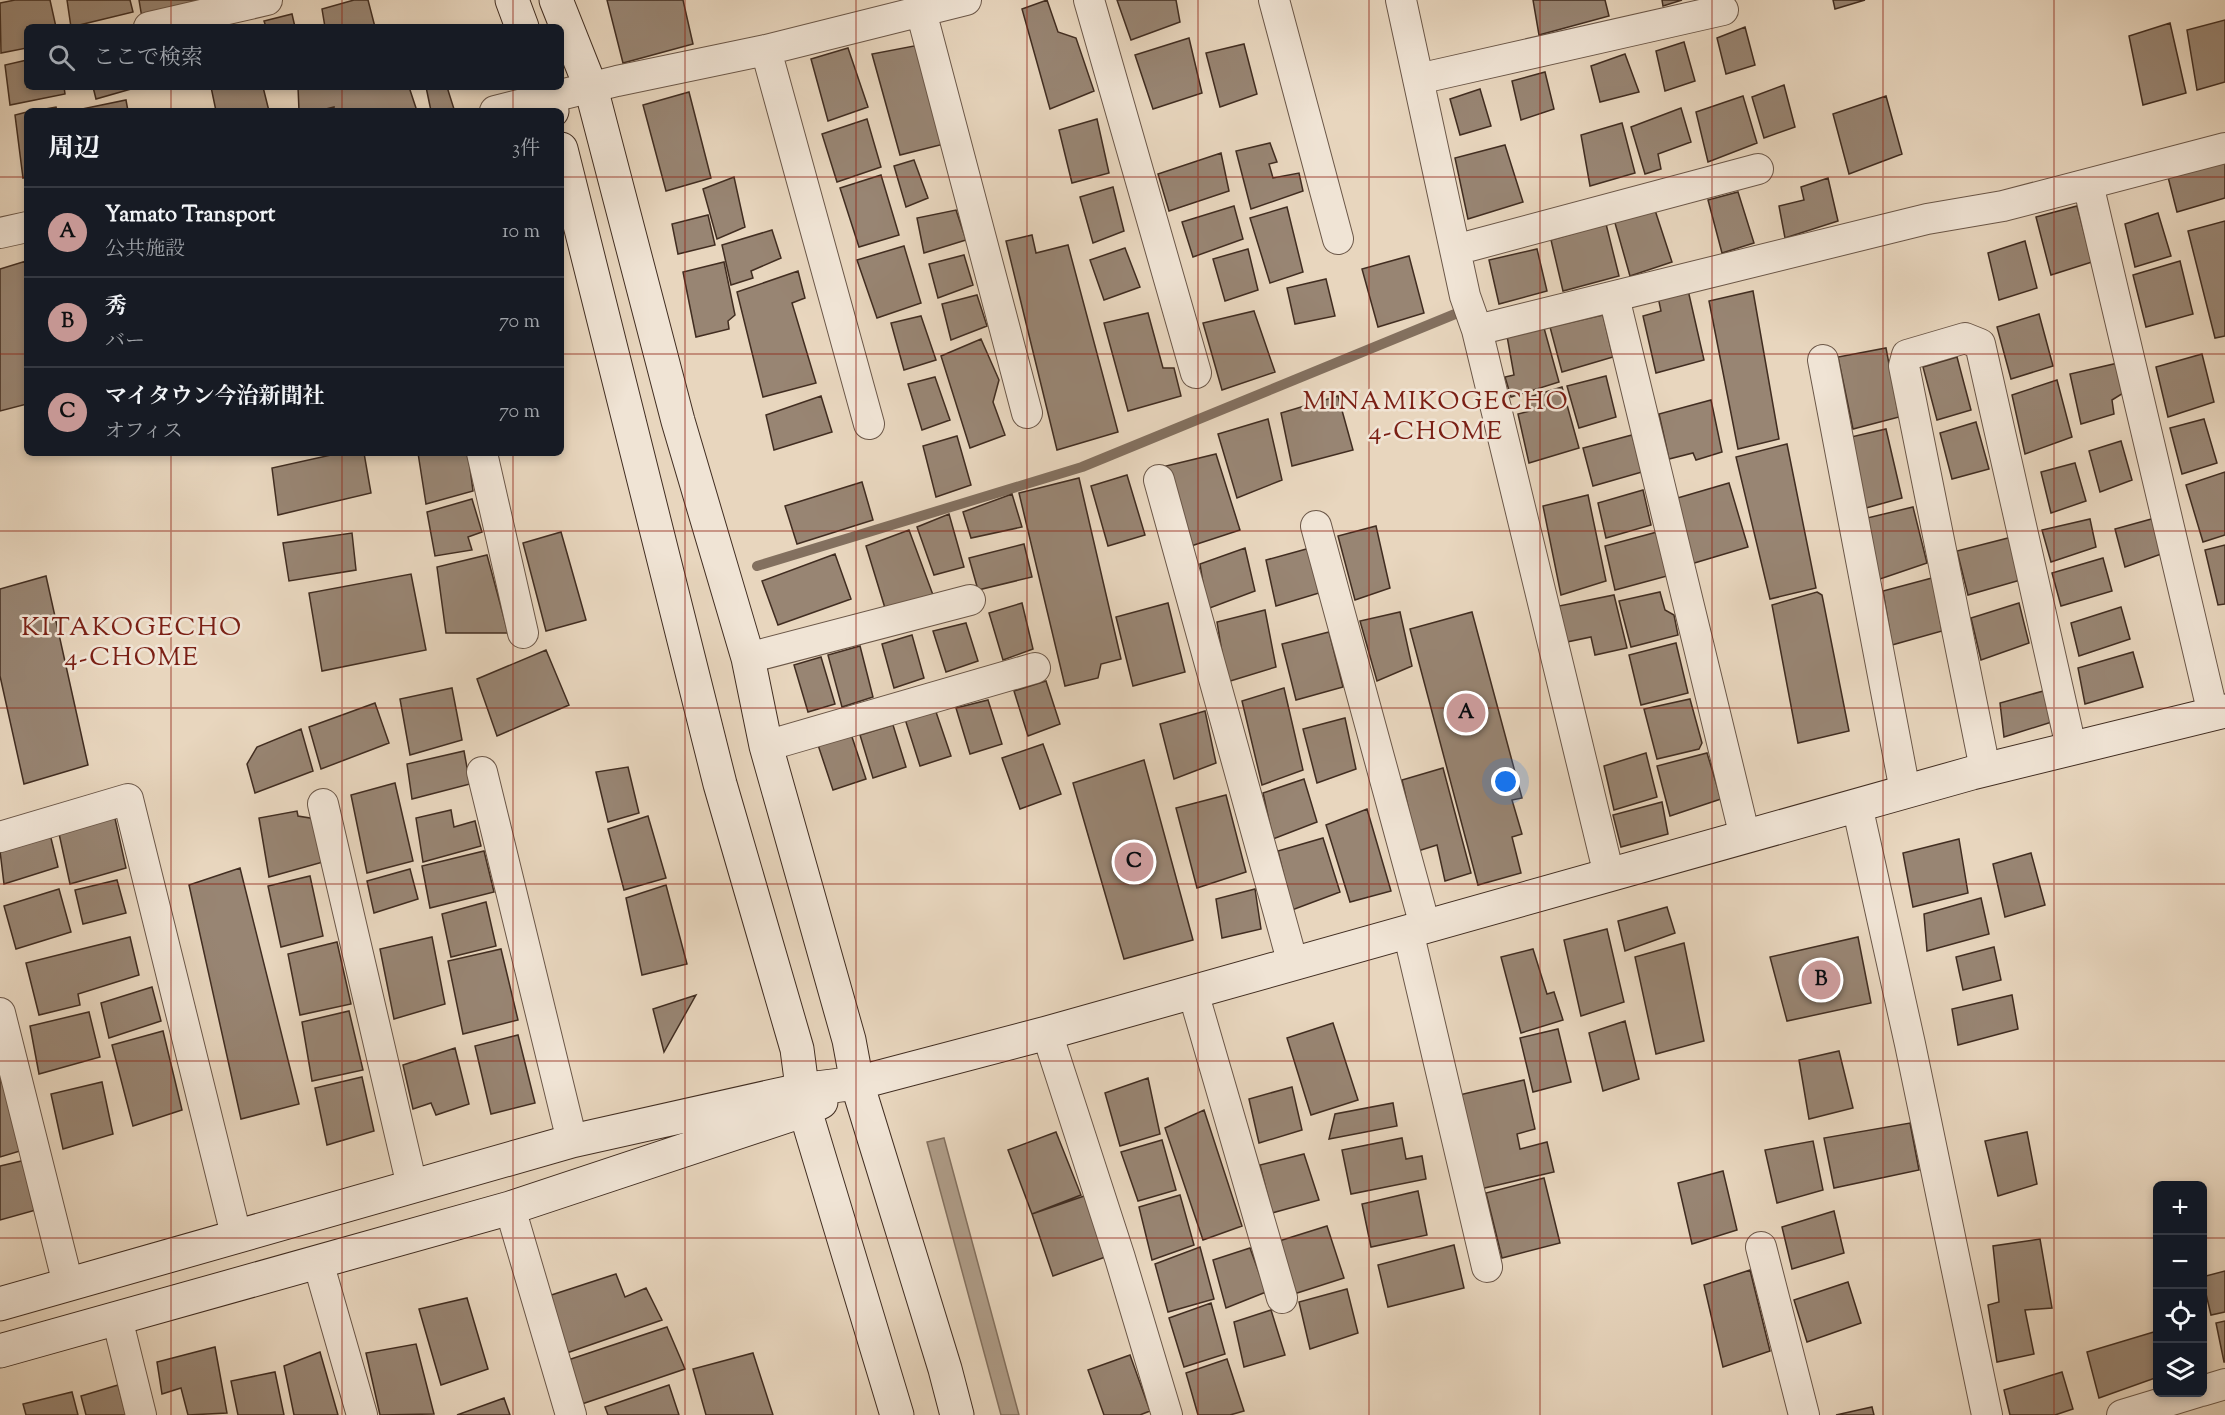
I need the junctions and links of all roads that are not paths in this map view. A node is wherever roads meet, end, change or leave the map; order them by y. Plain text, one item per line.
1 (267, 0) edge
2 (512, 0) edge
3 (556, 0) edge
4 (966, 0) edge
5 (1089, 0) edge
6 (1274, 0) edge
7 (1401, 0) edge
8 (1723, 10) dead end
9 (921, 11) junction
10 (162, 24) edge
11 (521, 24) edge
12 (766, 50) junction
13 (1418, 79) junction
14 (591, 88) junction
15 (548, 98) edge
16 (507, 108) edge
17 (2225, 148) edge
18 (564, 161) edge
19 (1758, 169) dead end
20 (2088, 184) junction
21 (24, 227) edge
22 (0, 233) edge
23 (1338, 239) dead end
24 (1455, 250) junction
25 (1614, 297) junction
26 (1477, 330) junction
27 (1823, 360) dead end
28 (1196, 373) dead end
29 (1027, 412) dead end
30 (869, 424) dead end
31 (483, 456) edge
32 (1159, 480) dead end
33 (1316, 526) dead end
34 (970, 600) dead end
35 (523, 633) dead end
36 (748, 658) junction
37 (1035, 668) dead end
38 (2219, 712) edge
39 (766, 746) junction
40 (2071, 747) junction
41 (1985, 770) junction
42 (482, 772) dead end
43 (1905, 791) junction
44 (323, 804) dead end
45 (1857, 805) junction
46 (0, 837) edge
47 (1745, 837) junction
48 (1609, 875) junction
49 (1416, 929) junction
50 (1293, 964) junction
51 (1193, 992) junction
52 (0, 1013) edge
53 (1047, 1033) junction
54 (857, 1083) junction
55 (803, 1100) junction
56 (572, 1141) junction
57 (412, 1186) junction
58 (510, 1208) junction
59 (236, 1236) junction
60 (1761, 1247) dead end
61 (318, 1262) junction
62 (1488, 1267) dead end
63 (68, 1284) junction
64 (1282, 1298) dead end
65 (0, 1304) edge
66 (117, 1318) junction
67 (0, 1351) edge
68 (2225, 1384) edge
69 (2207, 1389) edge
70 (2181, 1397) edge
71 (141, 1415) edge
72 (362, 1415) edge
73 (571, 1415) edge
74 (897, 1415) edge
75 (957, 1415) edge
76 (1167, 1415) edge
77 (1804, 1415) edge
78 (1987, 1415) edge
79 (2122, 1415) edge

1 - 10 street
2 - 11 street
3 - 14 street
4 - 9 street
5 - 28 street
6 - 23 street
7 - 13 street
8 - 13 street
9 - 12 street
9 - 29 street
12 - 14 street
12 - 30 street
13 - 24 street
14 - 15 street
14 - 36 street
15 - 16 street
17 - 20 street
18 - 55 street
19 - 24 street
20 - 25 street
20 - 38 street
21 - 22 street
24 - 26 street
25 - 26 street
25 - 47 street
26 - 48 street
27 - 43 street
31 - 35 street
32 - 50 street
33 - 49 street
34 - 36 street
36 - 39 street
37 - 39 street
38 - 40 street
39 - 54 street
40 - 41 street
40 - 41 street
41 - 43 street
42 - 56 street
43 - 45 street
44 - 57 street
45 - 47 street
45 - 78 street
46 - 59 street
47 - 48 street
48 - 49 street
49 - 50 street
49 - 62 street
50 - 51 street
51 - 53 street
51 - 64 street
52 - 63 street
53 - 54 street
53 - 76 street
54 - 55 street
54 - 75 street
55 - 56 street
55 - 58 street
55 - 74 street
56 - 57 street
57 - 59 street
58 - 61 street
58 - 73 street
59 - 63 street
60 - 77 street
61 - 66 street
61 - 72 street
63 - 65 street
66 - 67 street
66 - 71 street
68 - 69 street
70 - 79 street

